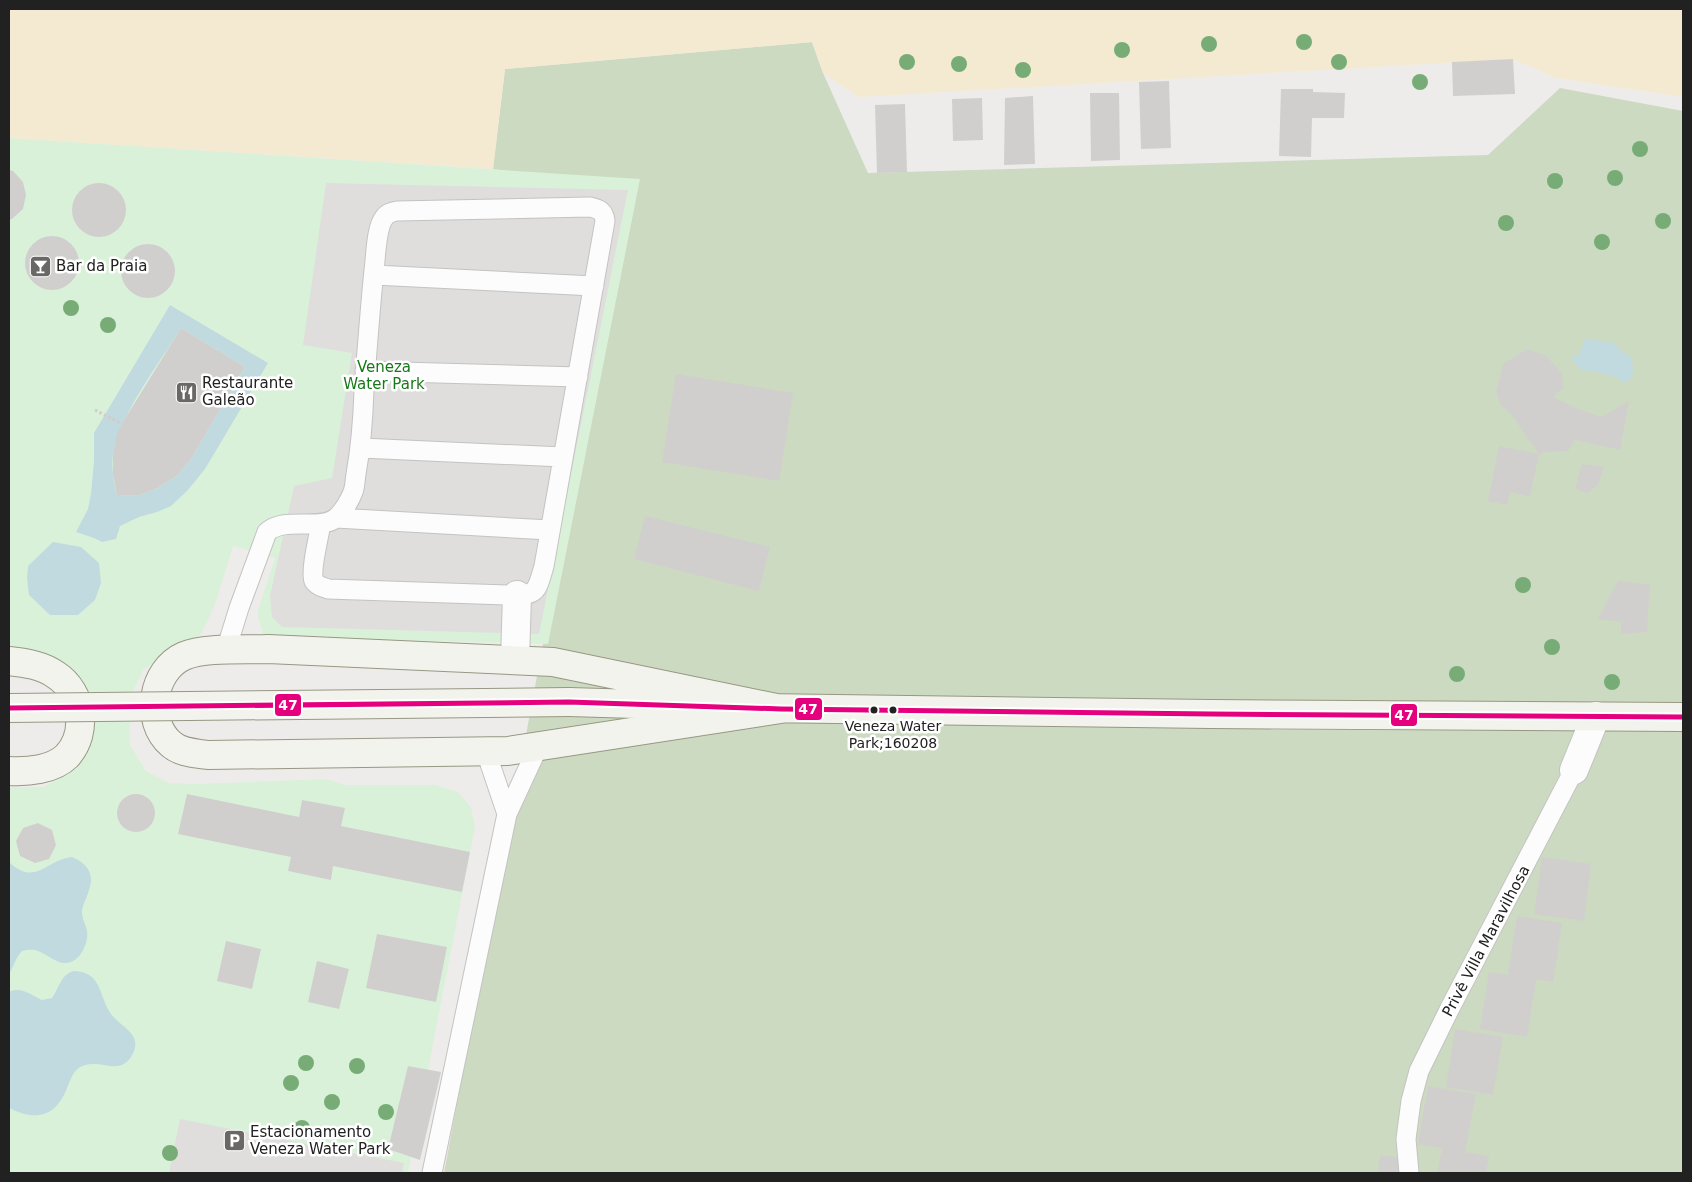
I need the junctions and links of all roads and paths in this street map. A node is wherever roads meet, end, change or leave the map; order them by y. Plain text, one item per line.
1 (374, 275) junction
2 (594, 286) junction
3 (365, 370) junction
4 (578, 376) junction
5 (96, 410) dead end
6 (122, 424) dead end
7 (361, 448) junction
8 (563, 458) junction
9 (328, 521) junction
10 (550, 530) junction
11 (516, 595) junction
12 (226, 650) junction
13 (514, 660) junction
14 (9, 661) edge
15 (9, 708) edge
16 (781, 708) junction
17 (1596, 716) junction
18 (1683, 717) edge
19 (538, 747) junction
20 (486, 752) junction
21 (1574, 770) joint
22 (9, 771) edge
23 (507, 814) junction
24 (432, 1173) edge
25 (1410, 1173) edge

1 - 2 lane
1 - 2 lane
1 - 3 lane
2 - 4 lane
3 - 4 lane
3 - 7 lane
4 - 8 lane
5 - 6 path
7 - 8 lane
7 - 9 lane
8 - 10 lane
9 - 10 lane
9 - 11 lane
9 - 12 lane
10 - 11 lane
11 - 13 street
12 - 13 main road
12 - 20 main road
13 - 16 main road
14 - 22 main road
15 - 16 main road, bridge
16 - 17 main road
16 - 19 main road
17 - 18 main road
17 - 21 street, Privê Villa Maravilhosa
19 - 20 main road
19 - 23 lane
20 - 23 lane
21 - 25 lane, Privê Villa Maravilhosa
23 - 24 lane

